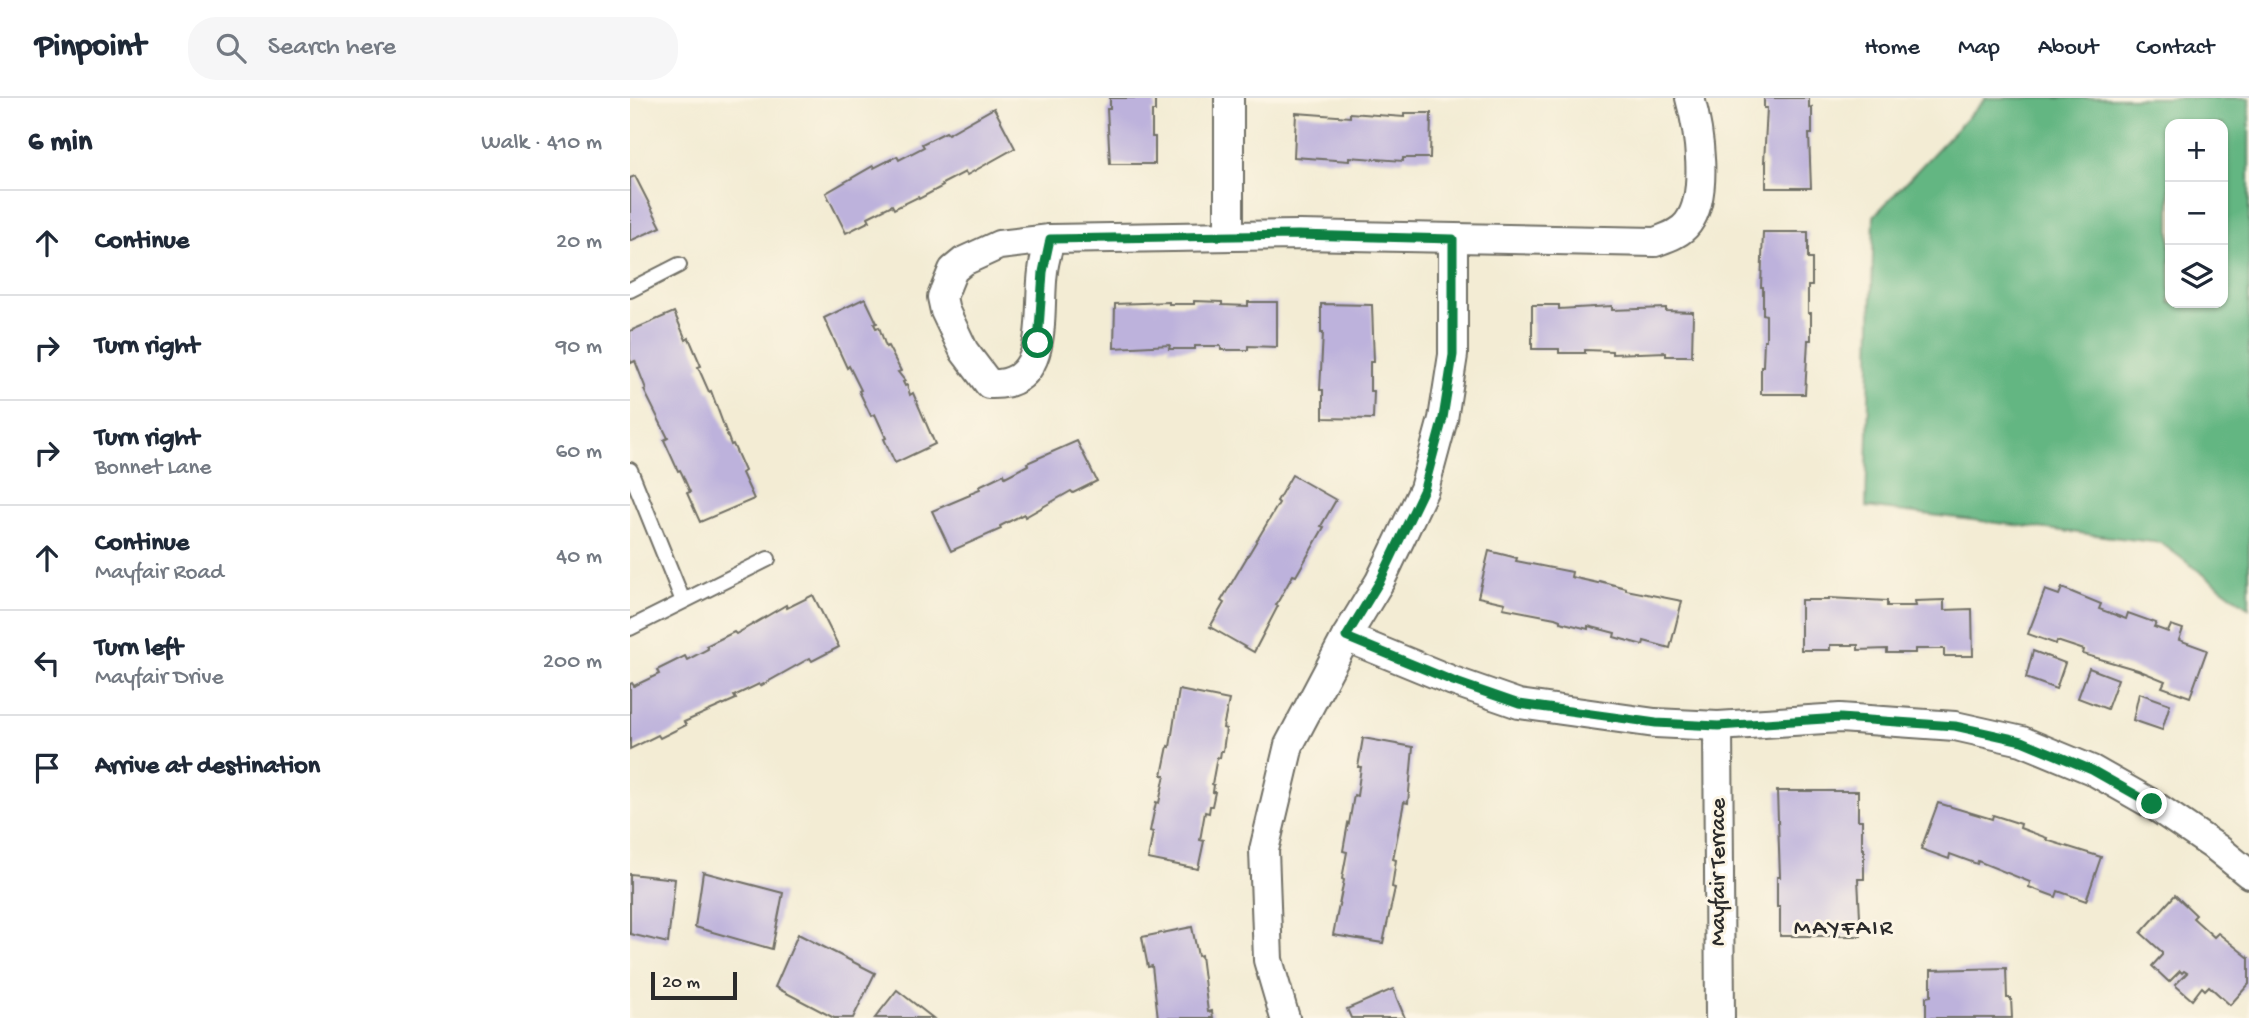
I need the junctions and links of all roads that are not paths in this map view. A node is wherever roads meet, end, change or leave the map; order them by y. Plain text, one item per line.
1 (1229, 98) edge
2 (1690, 98) edge
3 (1229, 236) junction
4 (1050, 239) junction
5 (1453, 239) junction
6 (680, 265) dead end
7 (630, 290) edge
8 (630, 470) edge
9 (768, 559) dead end
10 (683, 601) junction
11 (630, 628) edge
12 (1346, 637) junction
13 (1718, 726) junction
14 (2249, 874) edge
15 (1285, 1018) edge
16 (1720, 1018) edge

1 - 3 street
2 - 5 street
3 - 4 street
3 - 5 street
4 - 4 street
5 - 12 street
6 - 7 lane
8 - 10 lane
9 - 10 lane
10 - 11 lane
12 - 13 street
12 - 15 street
13 - 14 street
13 - 16 street, Mayfair Terrace

